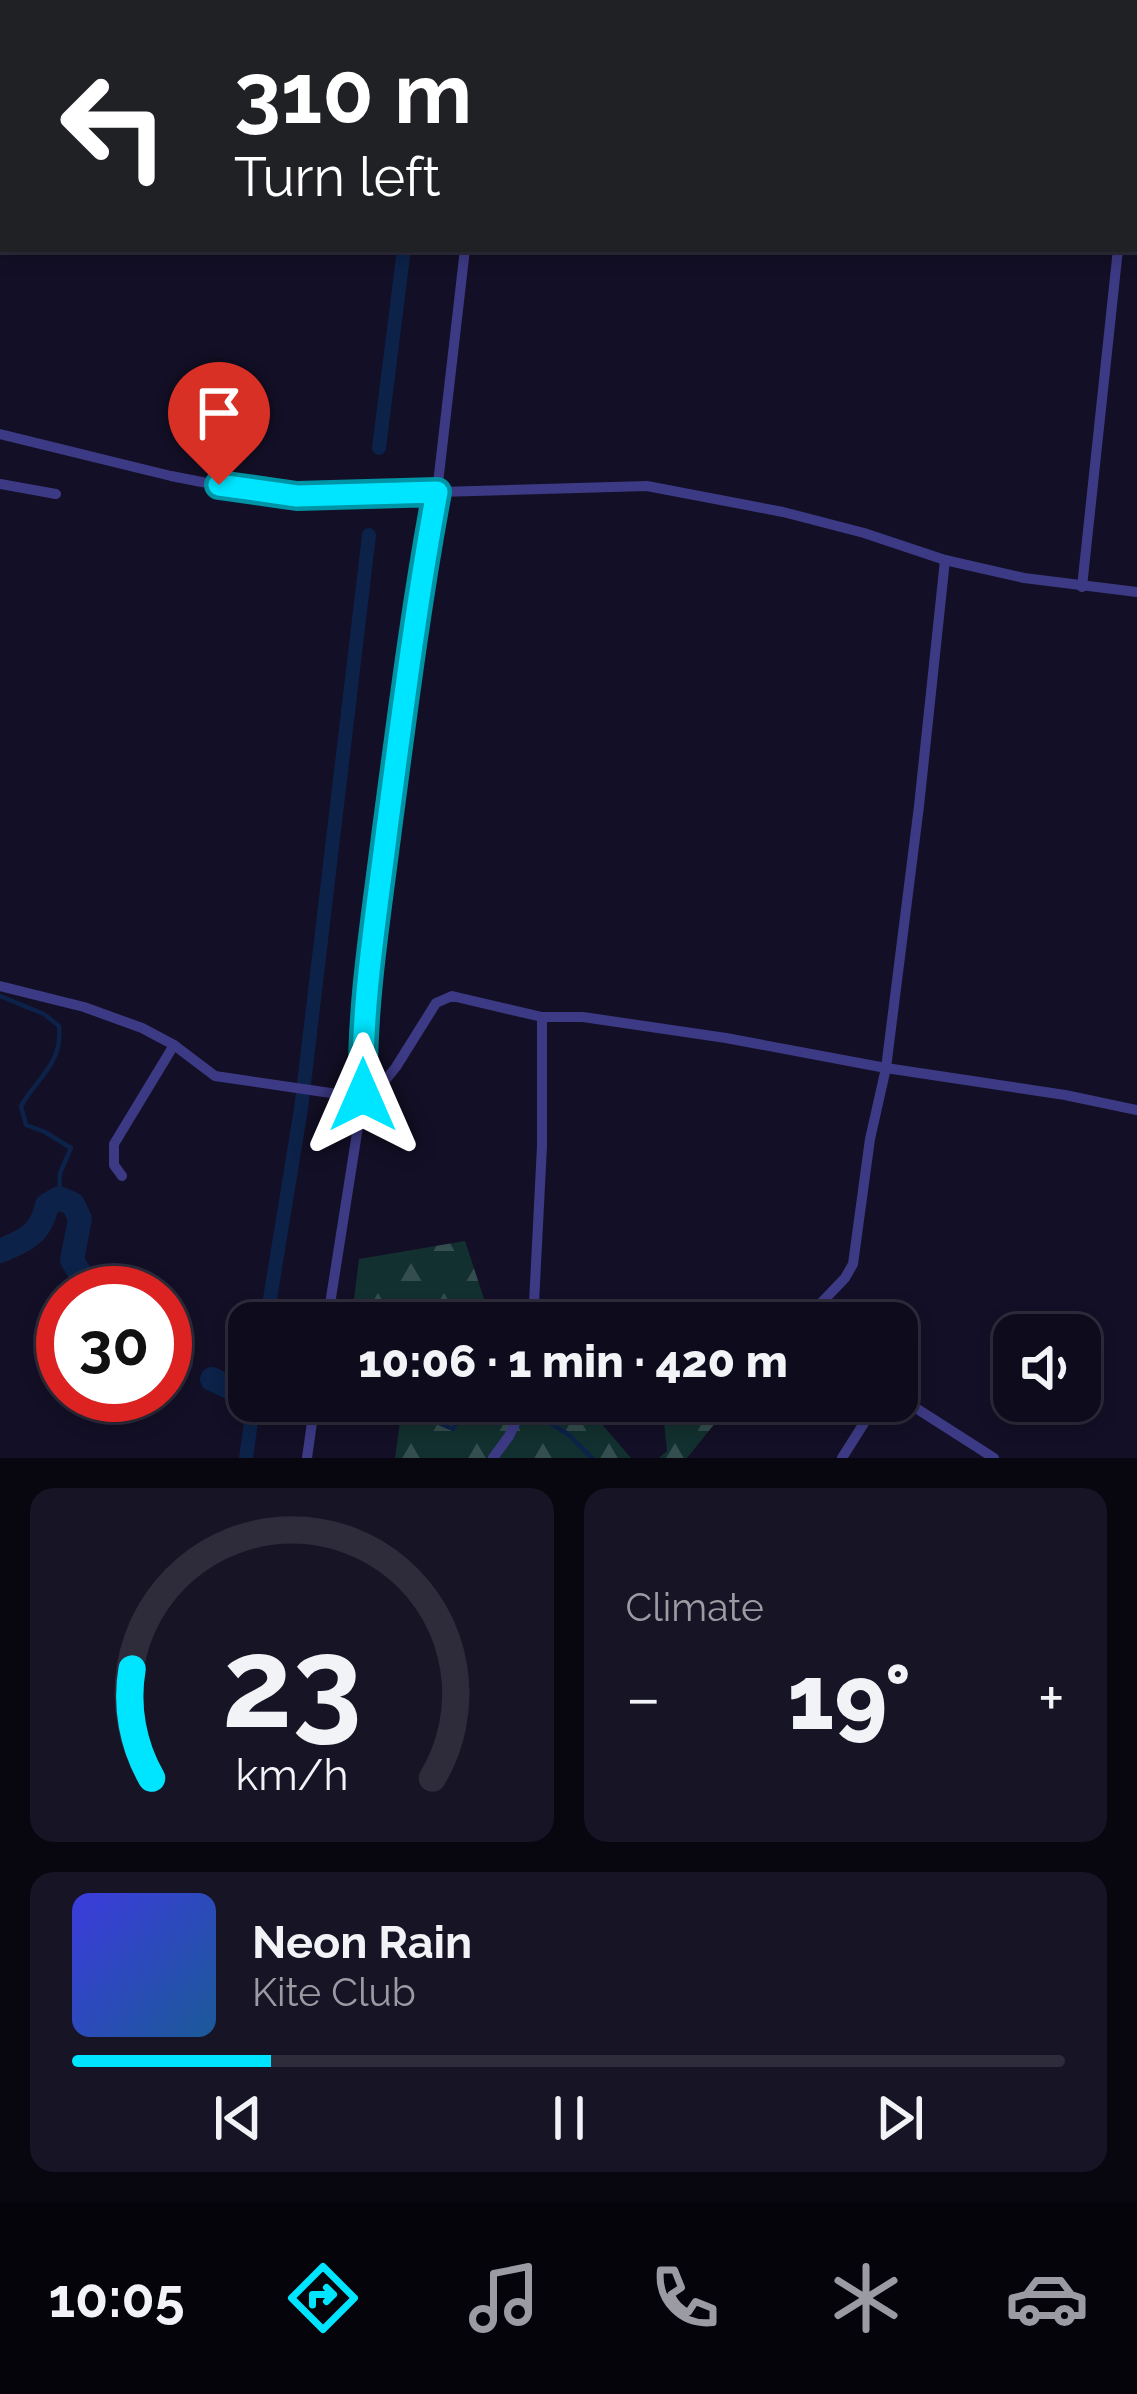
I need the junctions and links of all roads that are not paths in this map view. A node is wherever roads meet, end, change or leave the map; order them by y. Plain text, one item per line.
1 (465, 252) edge
2 (1118, 252) edge
3 (0, 434) edge
4 (0, 484) edge
5 (437, 492) junction
6 (56, 494) dead end
7 (945, 560) junction
8 (1082, 586) junction
9 (1137, 592) edge
10 (0, 986) edge
11 (542, 1017) junction
12 (174, 1045) junction
13 (886, 1068) junction
14 (357, 1095) junction
15 (1137, 1110) edge
16 (122, 1176) dead end
17 (330, 1302) edge
18 (534, 1302) edge
19 (822, 1302) edge
20 (918, 1409) edge
21 (313, 1422) edge
22 (517, 1422) edge
23 (865, 1422) edge
24 (307, 1458) edge
25 (493, 1458) edge
26 (842, 1458) edge
27 (994, 1458) edge

1 - 5 street
2 - 8 street
3 - 5 street
4 - 6 street
5 - 7 street
5 - 14 street
7 - 8 street
7 - 13 street
8 - 9 street
10 - 12 street
11 - 13 street
11 - 14 street
11 - 18 street
12 - 14 street
12 - 16 street
13 - 15 street
13 - 19 street
14 - 17 street
20 - 27 street
21 - 24 street
22 - 25 street
23 - 26 street

